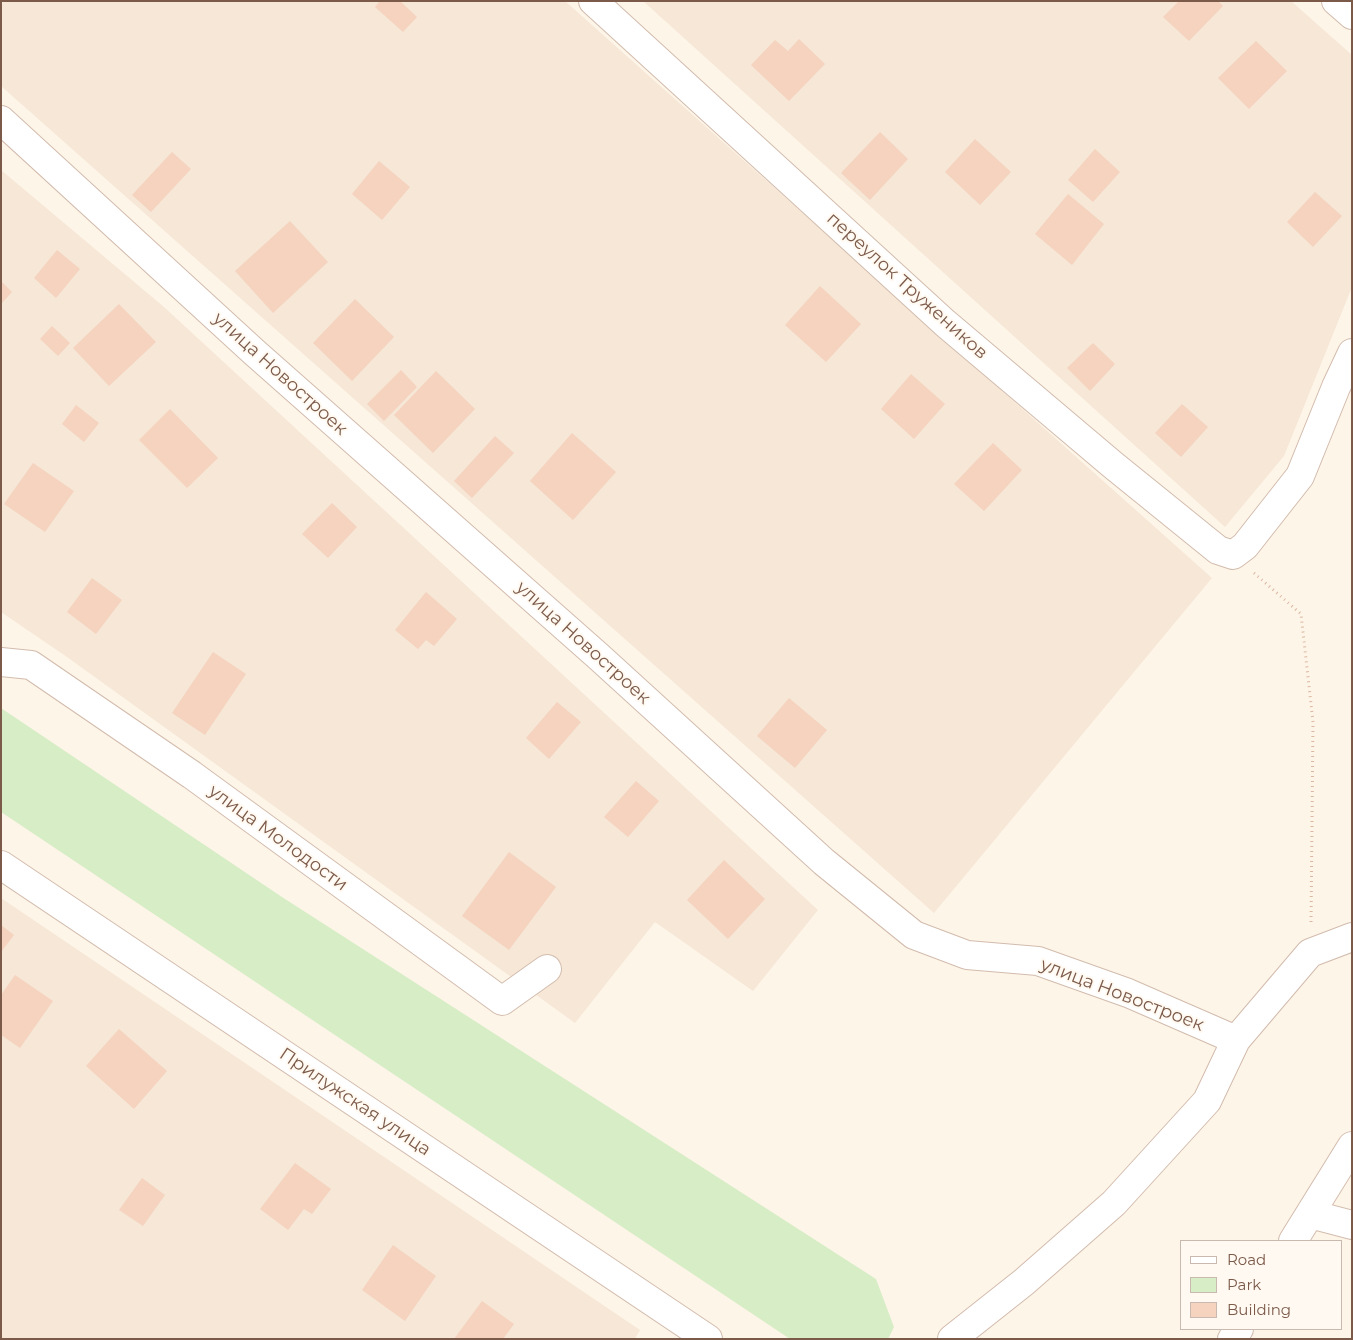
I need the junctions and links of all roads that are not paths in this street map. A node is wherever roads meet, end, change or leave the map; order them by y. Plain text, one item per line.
1 (593, 1) edge
2 (1336, 1) edge
3 (1352, 15) edge
4 (1, 120) edge
5 (1352, 353) edge
6 (1, 662) edge
7 (1, 865) edge
8 (1352, 937) edge
9 (547, 969) dead end
10 (1236, 1040) junction
11 (1352, 1146) edge
12 (1310, 1214) junction
13 (1352, 1225) edge
14 (1294, 1240) edge
15 (691, 1334) edge
16 (952, 1339) edge

1 - 5 street, переулок Тружеников
2 - 3 street
4 - 10 street, улица Новостроек
6 - 9 street, улица Молодости
7 - 15 street, Прилужская улица
8 - 10 street
10 - 16 street
11 - 12 street
12 - 13 street
12 - 14 street

